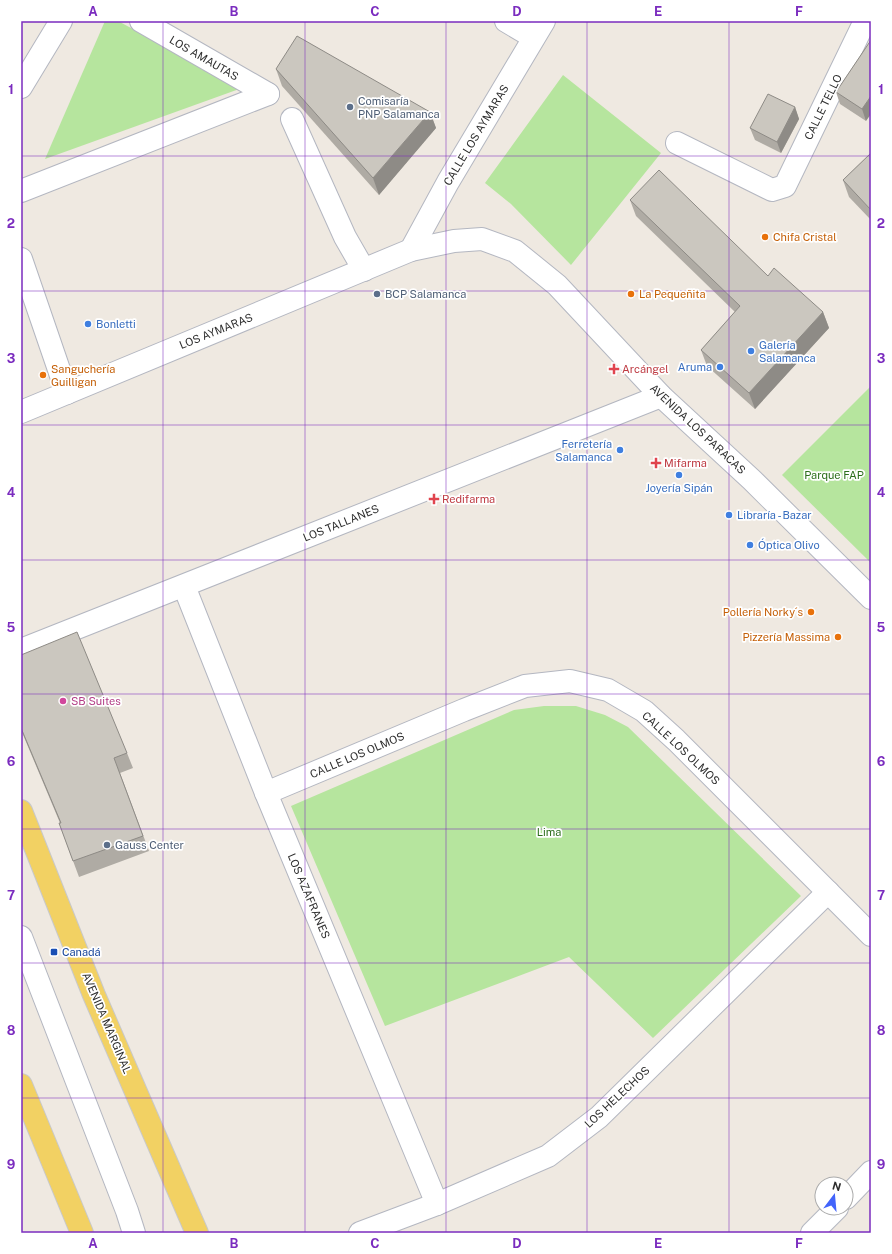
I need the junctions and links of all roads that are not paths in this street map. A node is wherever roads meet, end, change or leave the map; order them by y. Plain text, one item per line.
1 (61, 21) edge
2 (141, 21) edge
3 (506, 21) edge
4 (866, 24) edge
5 (538, 29) edge
6 (21, 87) edge
7 (292, 118) dead end
8 (677, 143) dead end
9 (21, 191) edge
10 (411, 250) junction
11 (21, 259) edge
12 (364, 270) junction
13 (67, 393) junction
14 (661, 396) junction
15 (21, 412) edge
16 (184, 586) junction
17 (871, 598) edge
18 (21, 650) edge
19 (266, 793) junction
20 (21, 811) edge
21 (828, 892) junction
22 (871, 935) edge
23 (21, 938) edge
24 (21, 1085) edge
25 (871, 1172) edge
26 (854, 1190) edge
27 (438, 1204) junction
28 (829, 1216) edge
29 (82, 1233) edge
30 (134, 1233) edge
31 (197, 1233) edge
32 (360, 1233) edge
33 (812, 1233) edge

1 - 6 street
2 - 9 street, LOS AMAUTAS
3 - 5 street
4 - 8 street, CALLE TELLO
5 - 10 street, CALLE LOS AYMARAS
7 - 12 street
10 - 12 street, LOS AYMARAS
10 - 14 street, AVENIDA LOS PARACAS
11 - 13 street
12 - 13 street, LOS AYMARAS
13 - 15 street, LOS AYMARAS
14 - 16 street, LOS TALLANES
14 - 17 street, AVENIDA LOS PARACAS
16 - 18 street, LOS TALLANES
16 - 19 street, LOS AZAFRANES
19 - 21 street, CALLE LOS OLMOS
19 - 27 street, LOS AZAFRANES
20 - 31 main road, AVENIDA MARGINAL
21 - 22 street, CALLE LOS OLMOS
21 - 27 street, LOS HELECHOS
23 - 30 street
24 - 29 main road
25 - 26 street
27 - 32 street, LOS HELECHOS
28 - 33 street

